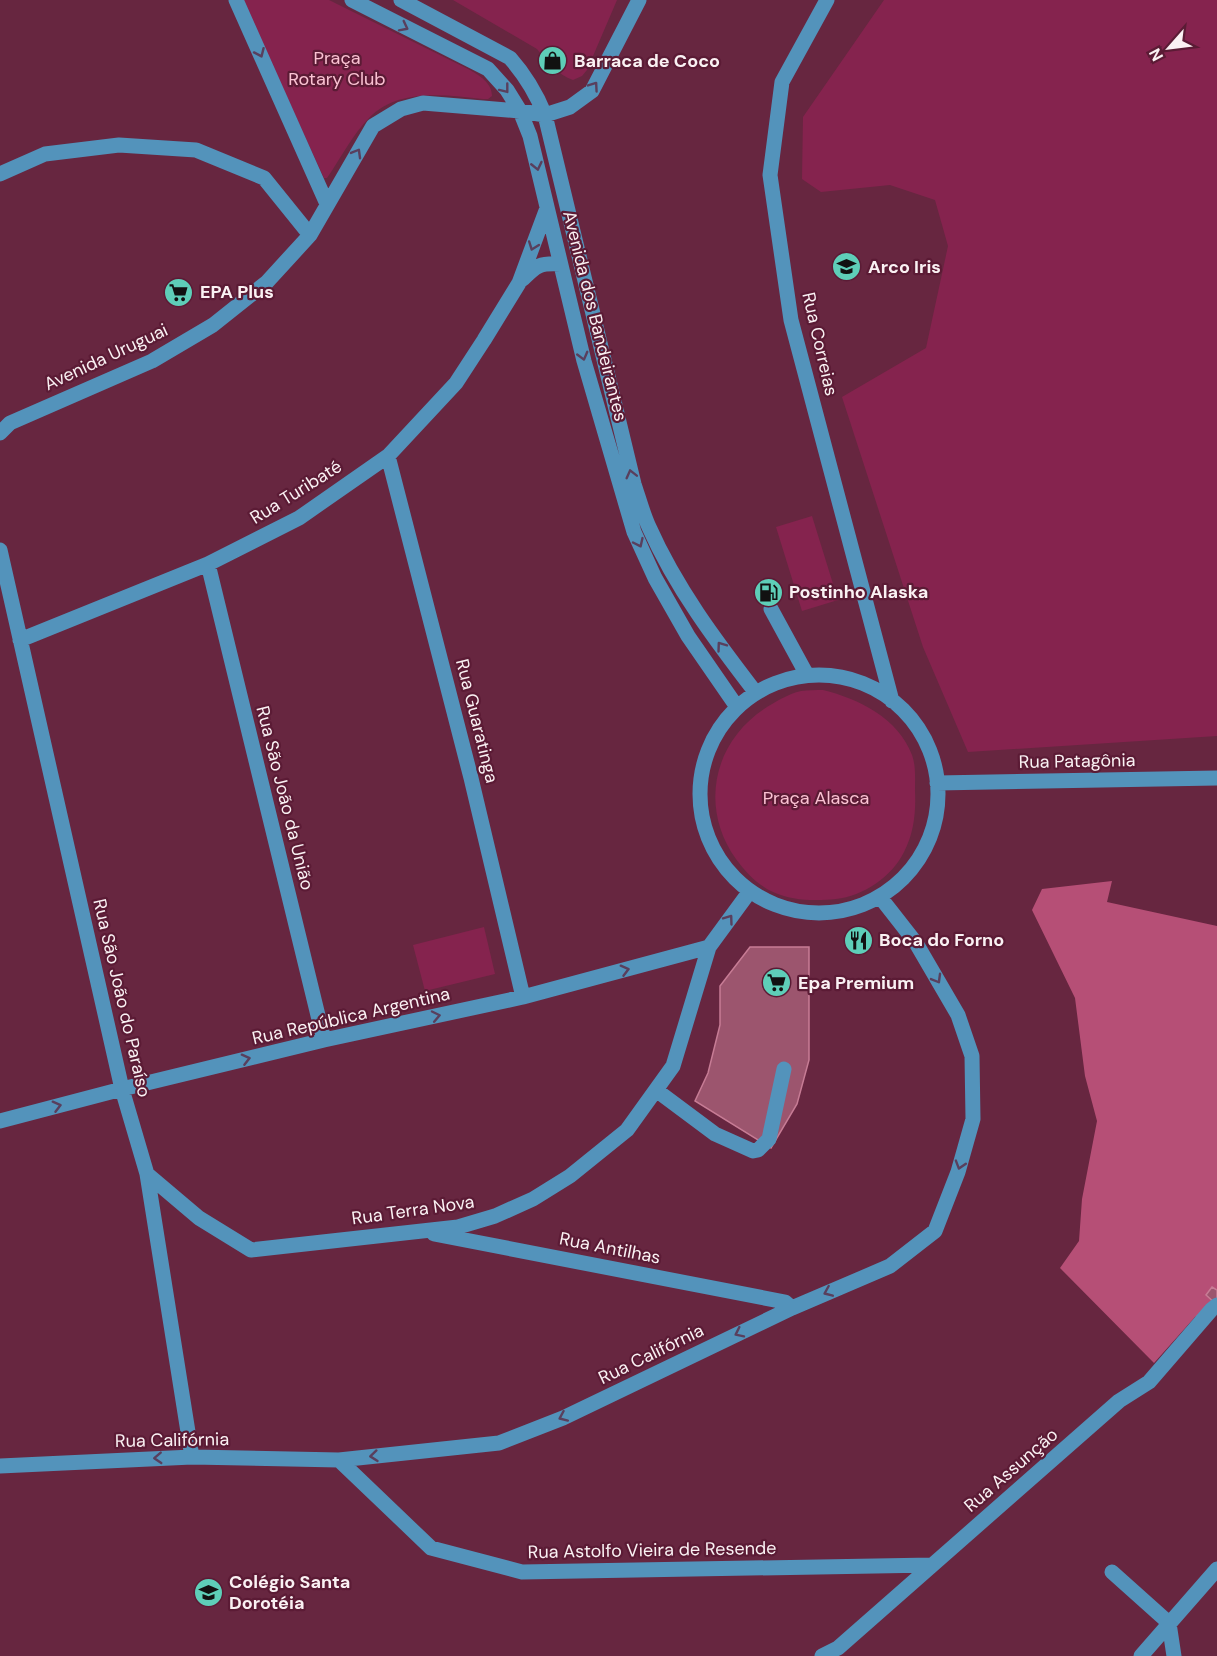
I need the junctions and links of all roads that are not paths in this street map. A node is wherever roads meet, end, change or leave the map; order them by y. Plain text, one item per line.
1 (236, 0) edge
2 (352, 0) edge
3 (401, 0) edge
4 (639, 0) edge
5 (827, 0) edge
6 (520, 111) junction
7 (545, 115) junction
8 (0, 174) edge
9 (327, 204) junction
10 (547, 208) junction
11 (310, 235) junction
12 (560, 264) junction
13 (519, 283) junction
14 (3, 426) edge
15 (388, 456) junction
16 (0, 550) edge
17 (208, 564) junction
18 (771, 609) dead end
19 (20, 639) junction
20 (807, 675) junction
21 (756, 693) junction
22 (892, 701) junction
23 (737, 707) junction
24 (1217, 778) edge
25 (937, 783) junction
26 (750, 891) junction
27 (880, 897) junction
28 (709, 947) junction
29 (524, 997) junction
30 (324, 1040) junction
31 (784, 1069) dead end
32 (122, 1089) junction
33 (656, 1090) junction
34 (0, 1121) edge
35 (147, 1174) junction
36 (418, 1231) junction
37 (1217, 1305) edge
38 (792, 1308) junction
39 (192, 1457) junction
40 (339, 1460) junction
41 (0, 1466) edge
42 (932, 1565) junction
43 (1217, 1569) edge
44 (1112, 1572) dead end
45 (1170, 1623) junction
46 (836, 1652) edge
47 (822, 1656) edge
48 (1141, 1656) edge
49 (1174, 1656) edge

1 -> 9 street
2 -> 6 street, Avenida dos Bandeirantes
3 - 7 street, Avenida dos Bandeirantes
7 -> 4 street
5 - 22 street, Rua Correias
6 - 7 street, Avenida Uruguai
9 -> 6 street, Avenida Uruguai
6 -> 10 street, Avenida dos Bandeirantes
21 -> 7 street, Avenida dos Bandeirantes
8 - 11 street
9 - 11 street, Avenida Uruguai
10 - 12 street, Avenida dos Bandeirantes
10 -> 13 street, Rua Turibaté
11 - 14 street, Avenida Uruguai
12 - 13 street, Rua Turibaté
12 -> 23 street, Avenida dos Bandeirantes
13 - 15 street, Rua Turibaté
15 - 17 street, Rua Turibaté
15 - 29 street, Rua Guaratinga
16 - 19 street, Rua São João do Paraíso
17 - 19 street, Rua Turibaté
17 - 30 street, Rua São João da União
18 - 20 street
19 - 32 street, Rua São João do Paraíso
20 - 21 street
20 - 22 street
21 - 23 street
22 - 25 street
23 - 26 street
24 - 25 street, Rua Patagônia
25 - 27 street
26 - 27 street
28 -> 26 street, Rua Terra Nova
27 -> 38 street, Rua Califórnia
29 -> 28 street, Rua República Argentina
28 - 33 street, Rua Terra Nova
30 -> 29 street, Rua República Argentina
32 -> 30 street, Rua República Argentina
31 - 33 street
34 -> 32 street, Rua República Argentina
32 - 35 street, Rua São João do Paraíso
33 - 36 street, Rua Terra Nova
35 - 36 street, Rua Terra Nova
35 - 39 street, Rua São João do Paraíso
36 - 38 street, Rua Antilhas
37 - 42 street, Rua Assunção
38 -> 40 street, Rua Califórnia
39 - 40 street, Rua Califórnia
39 -> 41 street, Rua Califórnia
40 - 42 street, Rua Astolfo Vieira de Resende
42 - 46 street, Rua Assunção
43 - 45 street
44 - 45 street
45 - 48 street
45 - 49 street
46 - 47 street, Rua Assunção

